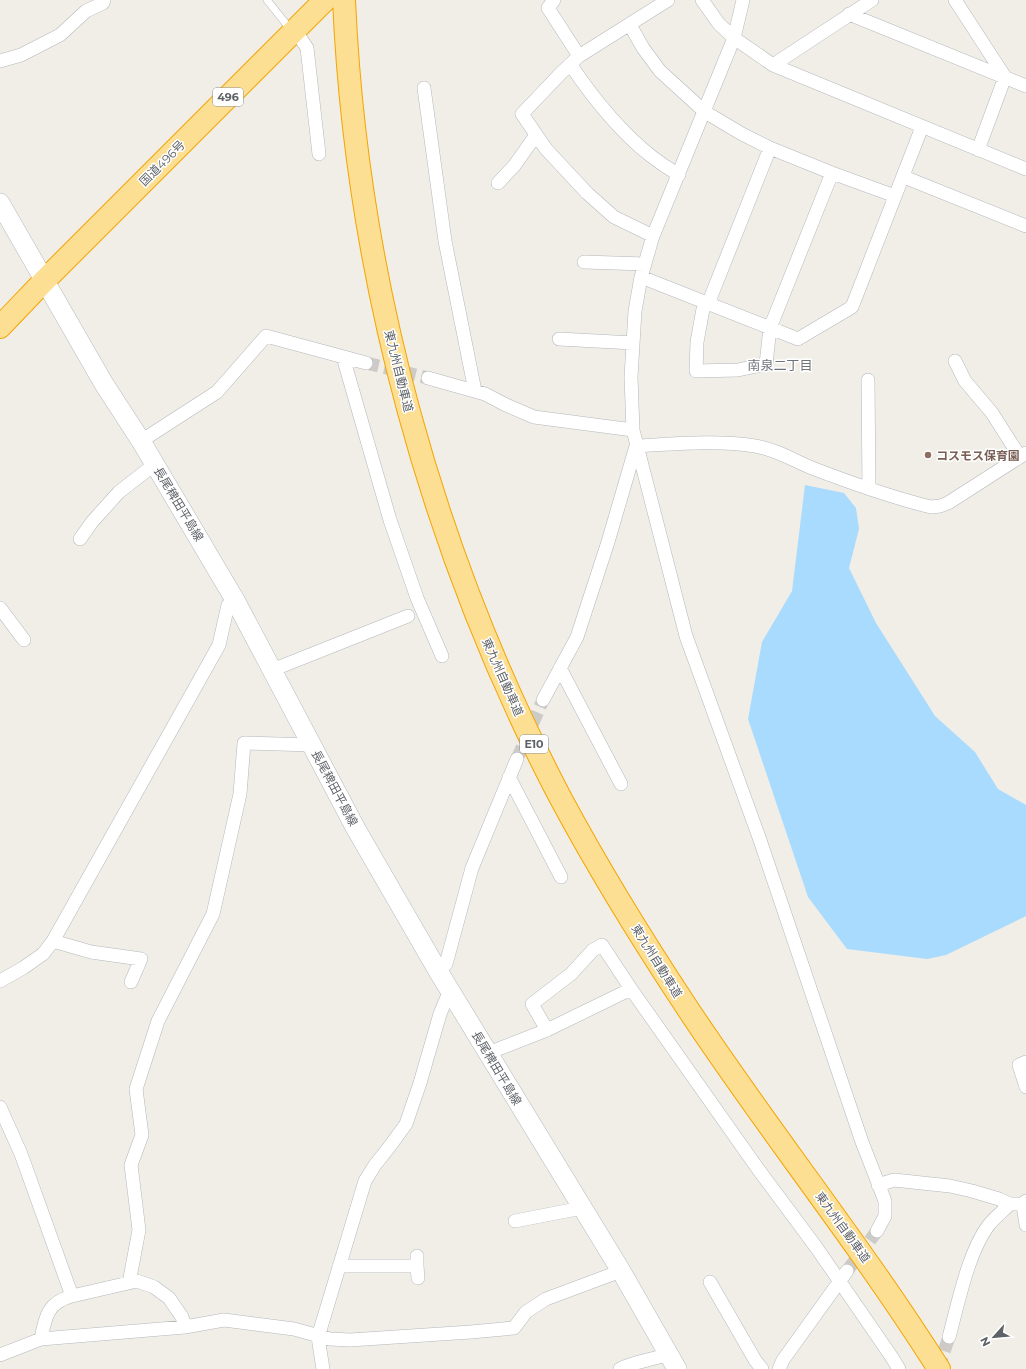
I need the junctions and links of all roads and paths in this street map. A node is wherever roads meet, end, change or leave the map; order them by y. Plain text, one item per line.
1 (104, 0) edge
2 (267, 0) edge
3 (325, 0) edge
4 (344, 0) edge
5 (554, 0) edge
6 (668, 0) edge
7 (702, 0) edge
8 (744, 0) edge
9 (872, 0) edge
10 (955, 0) edge
11 (849, 14) junction
12 (630, 25) junction
13 (294, 31) junction
14 (734, 38) junction
15 (575, 60) junction
16 (0, 61) edge
17 (773, 65) junction
18 (1005, 77) junction
19 (1026, 86) edge
20 (424, 88) dead end
21 (705, 112) junction
22 (922, 127) junction
23 (536, 135) junction
24 (770, 148) junction
25 (978, 150) junction
26 (319, 154) dead end
27 (1026, 169) edge
28 (832, 173) junction
29 (679, 176) junction
30 (904, 177) junction
31 (498, 183) dead end
32 (895, 196) junction
33 (0, 203) edge
34 (1026, 226) edge
35 (653, 236) junction
36 (584, 262) dead end
37 (645, 264) junction
38 (642, 277) junction
39 (44, 281) junction
40 (708, 304) junction
41 (0, 327) edge
42 (770, 328) junction
43 (559, 339) dead end
44 (633, 342) junction
45 (343, 357) junction
46 (955, 361) dead end
47 (366, 363) tunnel mouth
48 (428, 378) tunnel mouth
49 (868, 380) dead end
50 (475, 391) junction
51 (633, 430) junction
52 (141, 441) junction
53 (636, 446) junction
54 (1023, 455) edge
55 (155, 464) junction
56 (869, 489) junction
57 (80, 539) dead end
58 (235, 600) junction
59 (0, 608) edge
60 (408, 616) dead end
61 (24, 640) dead end
62 (442, 656) dead end
63 (560, 668) junction
64 (272, 670) junction
65 (543, 700) tunnel mouth
66 (312, 745) junction
67 (517, 759) tunnel mouth
68 (509, 777) junction
69 (621, 784) dead end
70 (561, 877) dead end
71 (53, 941) junction
72 (438, 971) junction
73 (0, 981) edge
74 (131, 982) dead end
75 (631, 989) junction
76 (450, 990) junction
77 (547, 1030) junction
78 (488, 1053) junction
79 (1026, 1062) edge
80 (1026, 1087) edge
81 (0, 1107) edge
82 (878, 1185) junction
83 (1019, 1203) edge
84 (582, 1208) junction
85 (515, 1221) dead end
86 (1026, 1225) edge
87 (877, 1231) tunnel mouth
88 (339, 1266) junction
89 (417, 1267) dead end
90 (621, 1271) junction
91 (843, 1276) junction
92 (710, 1282) dead end
93 (129, 1283) junction
94 (72, 1296) junction
95 (185, 1327) junction
96 (318, 1336) junction
97 (949, 1337) tunnel mouth
98 (41, 1339) junction
99 (0, 1355) edge
100 (673, 1362) edge
101 (323, 1369) edge
102 (620, 1369) edge
103 (762, 1369) edge
104 (779, 1369) edge
105 (899, 1369) edge
106 (939, 1369) edge

1 - 16 street
2 - 13 lane
3 - 13 highway, 国道496号 / 496
4 - 106 highway, 東九州自動車道 / E10
5 - 15 street
6 - 12 street
7 - 14 street
8 - 14 street
9 - 11 street
10 - 18 street
11 - 17 street
11 - 18 street
12 - 15 street
12 - 21 street
13 - 26 street
13 - 39 highway, 国道496号 / 496
14 - 17 street
14 - 21 street
15 - 23 street
15 - 29 street
17 - 22 street
18 - 19 street
18 - 25 street
20 - 50 street
21 - 24 street
21 - 29 street
22 - 25 street
22 - 30 street
23 - 31 street
23 - 35 street
24 - 28 street
24 - 40 street
25 - 27 street
28 - 32 street
28 - 42 street
29 - 35 street
30 - 32 street
30 - 34 street
32 - 42 street
33 - 39 main road, 長尾稗田平島線
35 - 37 street
36 - 37 street
37 - 38 street
38 - 40 street
38 - 44 street
39 - 41 highway, 国道496号 / 496
39 - 52 main road, 長尾稗田平島線
40 - 42 street
40 - 42 street
43 - 44 street
44 - 51 street
45 - 47 street
45 - 52 street
45 - 62 street
46 - 54 street
48 - 50 street
49 - 56 street
50 - 51 street
51 - 53 street
52 - 55 main road, 長尾稗田平島線
53 - 56 street
53 - 63 street
53 - 82 street
54 - 56 street
55 - 57 street
55 - 58 main road, 長尾稗田平島線
58 - 64 main road, 長尾稗田平島線
58 - 71 street
59 - 61 street
60 - 64 street
63 - 65 street
63 - 69 street
64 - 66 main road, 長尾稗田平島線
66 - 72 main road, 長尾稗田平島線
66 - 93 street
67 - 68 street
68 - 70 street
68 - 72 street
71 - 73 street
71 - 74 street
72 - 76 main road, 長尾稗田平島線
75 - 77 street
75 - 77 street
75 - 91 street
76 - 78 main road, 長尾稗田平島線
76 - 88 street
77 - 78 street
78 - 84 main road, 長尾稗田平島線
79 - 80 street
81 - 94 street
82 - 83 street
82 - 87 street
83 - 86 street
83 - 97 street
84 - 85 street
84 - 90 main road, 長尾稗田平島線
88 - 89 street
88 - 96 street
90 - 96 street
90 - 100 main road, 長尾稗田平島線
91 - 104 street
91 - 105 street
92 - 103 street
93 - 94 street
93 - 95 street
94 - 98 street
95 - 96 street
95 - 98 street
96 - 101 street
98 - 99 street
100 - 102 street

